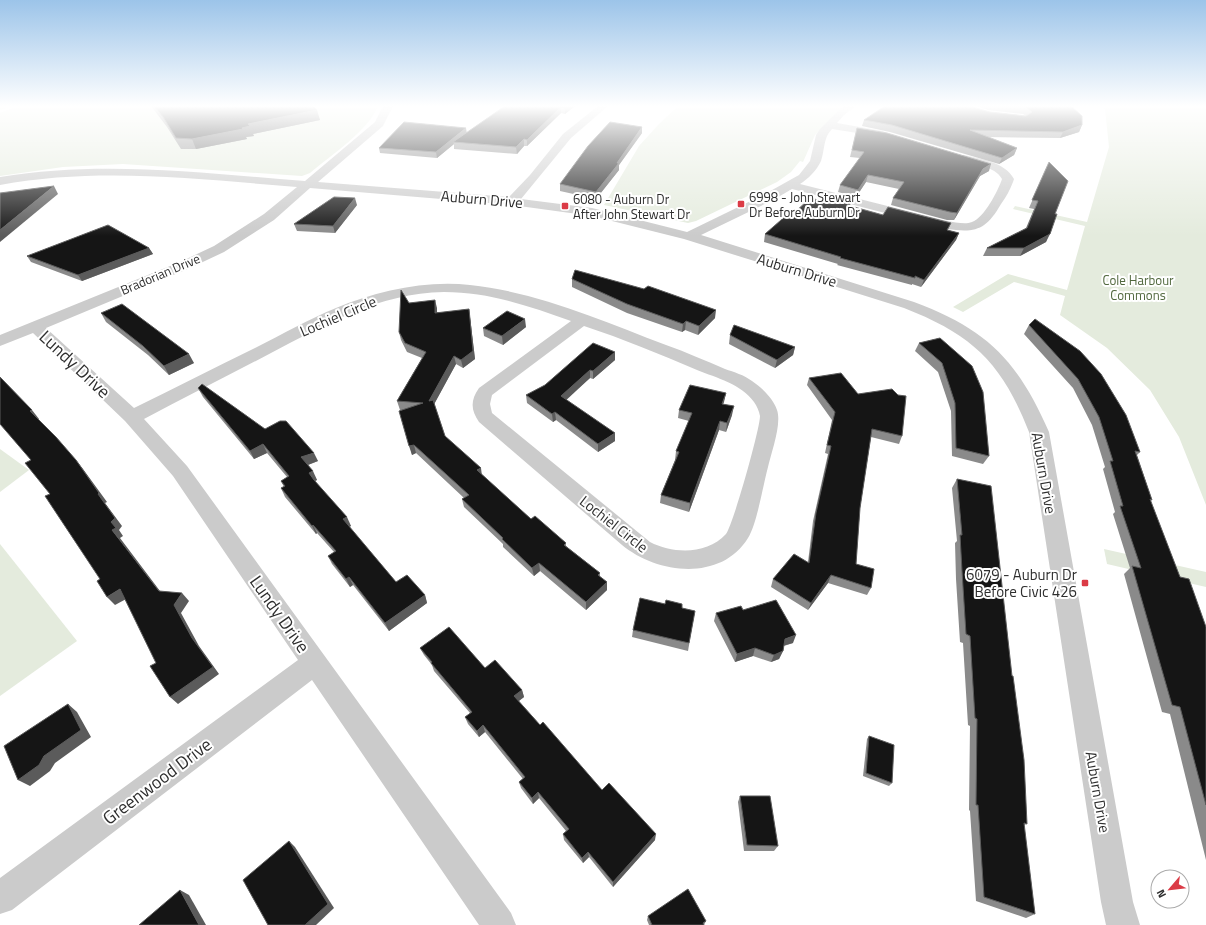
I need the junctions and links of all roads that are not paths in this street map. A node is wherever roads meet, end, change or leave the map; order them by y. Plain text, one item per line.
1 (348, 149) edge
2 (556, 149) edge
3 (818, 149) edge
4 (954, 155) edge
5 (0, 181) edge
6 (306, 185) junction
7 (791, 185) junction
8 (512, 201) junction
9 (689, 236) junction
10 (582, 320) junction
11 (34, 326) junction
12 (0, 341) edge
13 (132, 417) junction
14 (314, 663) junction
15 (0, 898) edge
16 (499, 925) edge
17 (1123, 925) edge

1 - 6 street, Bradorian Drive
2 - 8 street
3 - 7 street
4 - 7 street
5 - 6 street, Auburn Drive
6 - 8 street, Auburn Drive
6 - 11 street, Bradorian Drive
7 - 9 street
8 - 9 street, Auburn Drive
9 - 17 street, Auburn Drive
10 - 10 street, Lochiel Circle
10 - 13 street, Lochiel Circle
11 - 12 street, Bradorian Drive
11 - 13 street, Lundy Drive
13 - 14 street, Lundy Drive
14 - 15 street, Greenwood Drive
14 - 16 street, Lundy Drive

